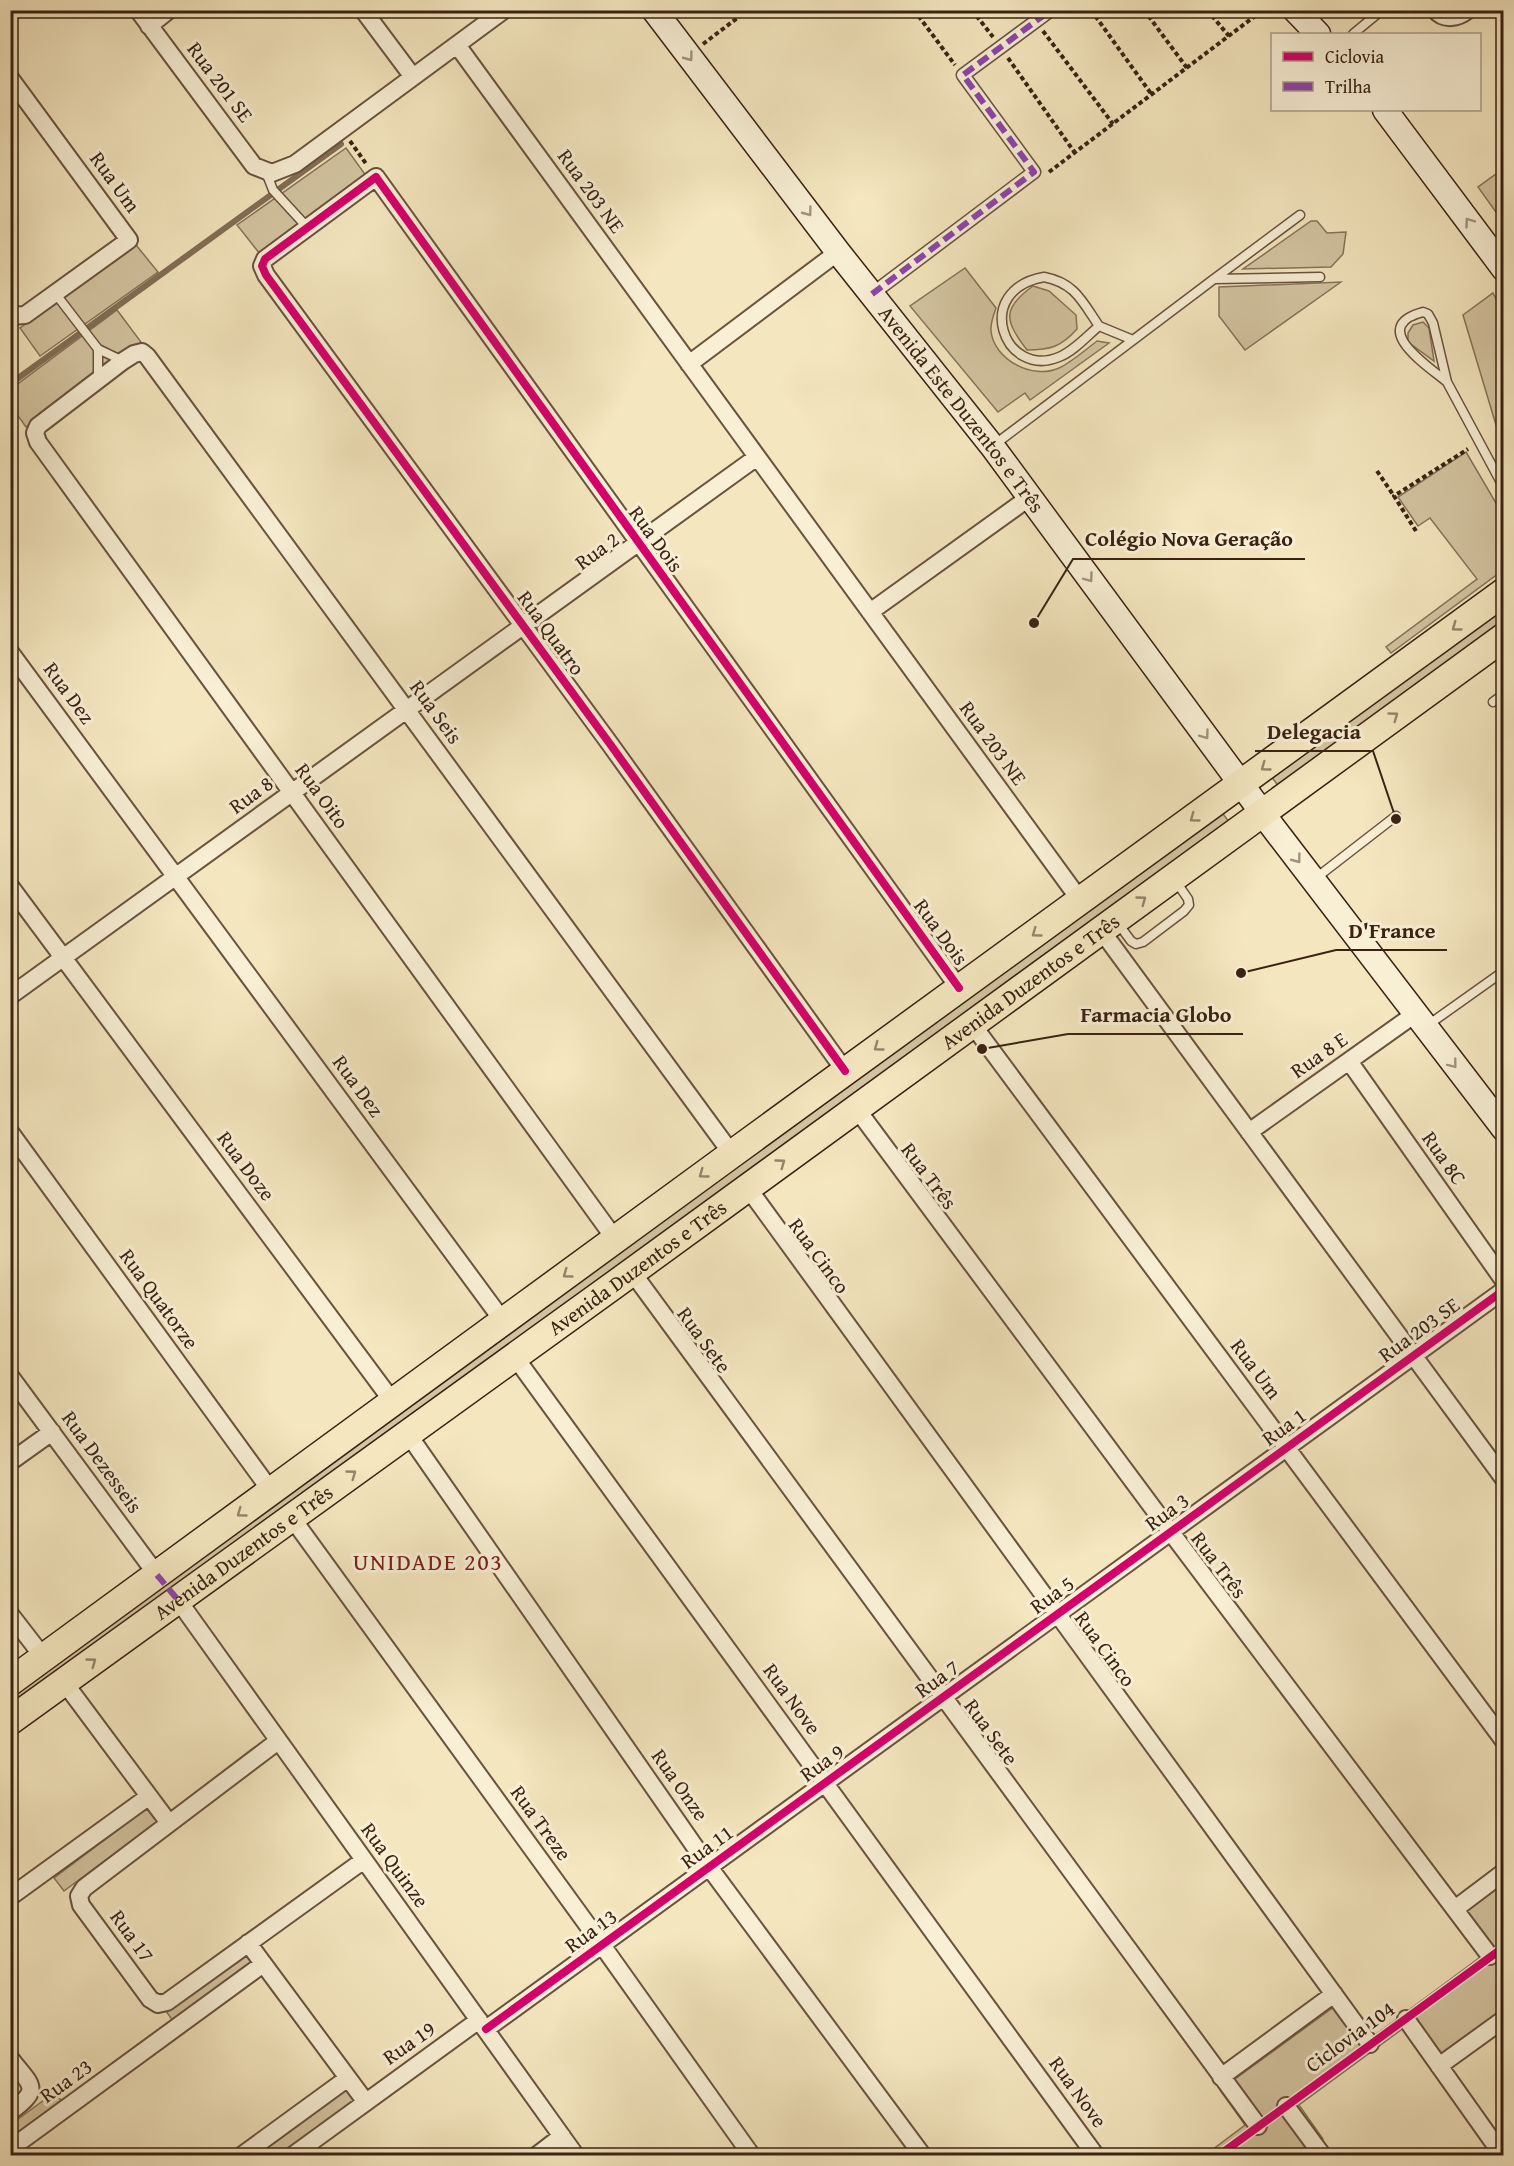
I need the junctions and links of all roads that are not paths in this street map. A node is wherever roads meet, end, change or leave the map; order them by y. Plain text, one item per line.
1 (138, 10) edge
2 (169, 10) edge
3 (363, 10) edge
4 (504, 10) edge
5 (654, 10) edge
6 (1051, 10) edge
7 (1295, 10) edge
8 (1382, 10) edge
9 (1435, 10) edge
10 (1467, 12) edge
11 (149, 26) junction
12 (1317, 33) edge
13 (1354, 33) edge
14 (457, 45) junction
15 (413, 77) junction
16 (10, 78) edge
17 (1385, 111) edge
18 (270, 178) junction
19 (1300, 215) dead end
20 (307, 227) junction
21 (838, 252) junction
22 (1503, 269) edge
23 (1320, 277) dead end
24 (1215, 279) junction
25 (55, 293) junction
26 (872, 294) junction
27 (10, 316) edge
28 (1099, 326) junction
29 (1133, 340) junction
30 (98, 349) junction
31 (123, 361) junction
32 (689, 364) junction
33 (1447, 382) junction
34 (92, 385) junction
35 (992, 446) junction
36 (757, 457) junction
37 (1503, 488) edge
38 (1030, 497) junction
39 (638, 544) junction
40 (1503, 592) edge
41 (870, 612) junction
42 (524, 626) junction
43 (1503, 637) edge
44 (10, 652) edge
45 (465, 668) joint
46 (1503, 694) edge
47 (1493, 702) dead end
48 (407, 710) junction
49 (1241, 784) junction
50 (292, 793) junction
51 (1262, 812) junction
52 (1396, 816) dead end
53 (176, 877) junction
54 (1313, 880) junction
55 (10, 886) edge
56 (1080, 900) junction
57 (1108, 925) junction
58 (64, 958) junction
59 (1503, 971) edge
60 (959, 988) junction
61 (10, 996) edge
62 (1420, 1021) junction
63 (972, 1024) junction
64 (1349, 1061) junction
65 (845, 1071) junction
66 (856, 1108) junction
67 (1503, 1130) edge
68 (10, 1132) edge
69 (1249, 1132) junction
70 (732, 1154) junction
71 (748, 1188) junction
72 (615, 1239) junction
73 (632, 1272) junction
74 (1503, 1281) edge
75 (1503, 1290) edge
76 (503, 1321) junction
77 (1413, 1356) junction
78 (515, 1357) junction
79 (10, 1376) edge
80 (1355, 1398) joint
81 (393, 1402) junction
82 (52, 1432) junction
83 (408, 1434) junction
84 (1286, 1448) junction
85 (10, 1462) edge
86 (1502, 1472) edge
87 (1234, 1486) joint
88 (271, 1491) junction
89 (292, 1518) junction
90 (1170, 1531) junction
91 (1121, 1568) joint
92 (157, 1575) junction
93 (178, 1600) junction
94 (10, 1614) edge
95 (1057, 1614) junction
96 (1005, 1652) joint
97 (44, 1658) junction
98 (10, 1682) edge
99 (64, 1682) junction
100 (943, 1697) junction
101 (10, 1721) edge
102 (890, 1735) joint
103 (278, 1741) junction
104 (1503, 1741) edge
105 (825, 1783) junction
106 (148, 1797) junction
107 (775, 1819) joint
108 (169, 1823) junction
109 (364, 1860) junction
110 (709, 1867) junction
111 (1503, 1872) edge
112 (10, 1898) edge
113 (659, 1903) joint
114 (1455, 1909) junction
115 (248, 1943) junction
116 (602, 1945) junction
117 (1490, 1956) dead end
118 (263, 1964) junction
119 (1334, 1994) junction
120 (1406, 2019) dead end
121 (1503, 2019) edge
122 (482, 2025) junction
123 (1370, 2044) dead end
124 (10, 2058) edge
125 (1439, 2067) junction
126 (1221, 2077) junction
127 (348, 2079) junction
128 (365, 2101) junction
129 (1286, 2106) dead end
130 (10, 2112) edge
131 (1258, 2126) dead end
132 (562, 2136) junction
133 (10, 2150) edge
134 (1318, 2154) edge
135 (242, 2156) edge
136 (291, 2156) edge
137 (536, 2156) edge
138 (576, 2156) edge
139 (752, 2156) edge
140 (923, 2156) edge
141 (1096, 2156) edge
142 (1503, 2156) edge

1 - 11 street, Rua 201 SE
2 - 11 street
3 - 15 street
4 - 14 street
5 -> 21 main road, Avenida Este Duzentos e Três
6 - 26 street
7 - 12 main road
8 - 13 lane
9 - 10 street
11 - 18 street, Rua 201 SE
14 - 15 street
14 - 32 street, Rua 203 NE
15 - 18 street
16 - 25 street, Rua Um
22 -> 17 main road
18 - 20 lane
19 - 24 lane
20 - 39 street, Rua Dois
20 - 42 street, Rua Quatro
21 - 26 main road, Avenida Este Duzentos e Três
21 - 32 street
23 - 24 lane
24 - 29 lane
25 - 27 street
25 - 30 lane
26 - 35 main road, Avenida Este Duzentos e Três
28 - 28 lane
28 - 29 lane
29 - 35 lane
30 - 31 lane
30 - 34 lane
31 - 34 street
31 - 48 street, Rua Seis
32 - 36 street, Rua 203 NE
33 - 33 lane
33 - 37 lane
34 - 50 street, Rua Oito
35 - 38 main road, Avenida Este Duzentos e Três
36 - 39 street, Rua 2
36 - 41 street, Rua 203 NE
38 - 41 street
38 -> 49 main road, Avenida Este Duzentos e Três
39 - 42 street, Rua 2
39 - 60 street, Rua Dois
40 -> 49 main road, Avenida Duzentos e Três
41 - 56 street, Rua 203 NE
42 - 45 street, Rua 2
42 - 65 street, Rua Quatro
51 -> 43 main road, Avenida Duzentos e Três
44 - 53 street, Rua Dez
45 - 48 street, Rua 8
46 - 47 lane
48 - 50 street, Rua 8
48 - 70 street, Rua Seis
49 - 51 main road, Avenida Este Duzentos e Três
49 -> 56 main road, Avenida Duzentos e Três
50 - 53 street, Rua 8
50 - 72 street, Rua Oito
51 -> 54 main road, Avenida Este Duzentos e Três
51 - 57 main road, Avenida Duzentos e Três
52 - 54 lane
53 - 58 street
53 - 76 street, Rua Dez
54 - 62 main road, Avenida Este Duzentos e Três
55 - 58 street, Rua Doze
56 -> 60 main road, Avenida Duzentos e Três
57 - 63 main road, Avenida Duzentos e Três
57 - 69 street, Rua 203 SE
58 - 61 street
58 - 81 street, Rua Doze
59 - 62 lane
60 -> 65 main road, Avenida Duzentos e Três
62 - 64 street, Rua 8 E
62 -> 67 main road, Avenida Este Duzentos e Três
63 - 66 main road, Avenida Duzentos e Três
63 - 84 street, Rua Um
64 - 69 street, Rua 8 E
64 - 74 street, Rua 8C
65 - 70 main road, Avenida Duzentos e Três
71 -> 66 main road, Avenida Duzentos e Três
66 - 90 street, Rua Três
68 - 88 street, Rua Quatorze
69 - 77 street, Rua 203 SE
70 -> 72 main road, Avenida Duzentos e Três
71 - 73 main road, Avenida Duzentos e Três
71 - 95 street, Rua Cinco
72 -> 76 main road, Avenida Duzentos e Três
73 - 78 main road, Avenida Duzentos e Três
73 - 100 street, Rua Sete
75 - 77 street, Rua 203 SE
76 - 81 main road, Avenida Duzentos e Três
77 - 80 street, Rua 203 SE
77 - 86 street, Rua 203 SE
78 - 83 main road, Avenida Duzentos e Três
78 - 105 street, Rua Nove
79 - 82 street, Rua Dezesseis
80 - 84 street, Rua 1
81 - 88 main road, Avenida Duzentos e Três
82 - 85 street
82 - 92 street, Rua Dezesseis
89 -> 83 main road, Avenida Duzentos e Três
83 - 110 street, Rua Onze
84 - 87 street, Rua 1
84 - 104 street, Rua Um
87 - 90 street, Rua 3
88 -> 92 main road, Avenida Duzentos e Três
89 - 93 main road, Avenida Duzentos e Três
89 - 116 street, Rua Treze
90 - 91 street, Rua 3
90 - 114 street, Rua Três
91 - 95 street, Rua 5
92 - 97 main road, Avenida Duzentos e Três
99 -> 93 main road, Avenida Duzentos e Três
93 - 103 street, Rua Quinze
94 - 97 street
95 - 96 street, Rua 5
95 - 119 street, Rua Cinco
96 - 100 street, Rua 7
97 - 98 main road, Avenida Duzentos e Três
99 - 101 main road, Avenida Duzentos e Três
99 - 106 street
100 - 102 street, Rua 7
100 - 126 street, Rua Sete
102 - 105 street, Rua 9
103 - 108 street, Rua 17
103 - 109 street, Rua Quinze
105 - 107 street, Rua 9
105 - 141 street, Rua Nove
106 - 108 street
106 - 112 street
107 - 110 street, Rua 11
108 - 115 street, Rua 17
109 - 115 street, Rua 17
109 - 122 street, Rua Quinze
110 - 113 street, Rua 11
110 - 140 street, Rua Onze
111 - 114 street
113 - 116 street, Rua 13
114 - 117 street, Rua Três
115 - 118 street
116 - 122 street, Rua 13
116 - 139 street, Rua Treze
118 - 127 street
118 - 133 street, Rua 23
119 - 123 street, Rua Cinco
119 - 126 street
120 - 125 street
121 - 125 street
122 - 128 street, Rua 19
122 - 132 street, Rua Quinze
124 - 130 street, Rua 23
125 - 142 street
126 - 131 street, Rua Sete
127 - 128 street
127 - 135 street
128 - 136 street, Rua 19
129 - 134 street
132 - 137 street
132 - 138 street, Rua Quinze

